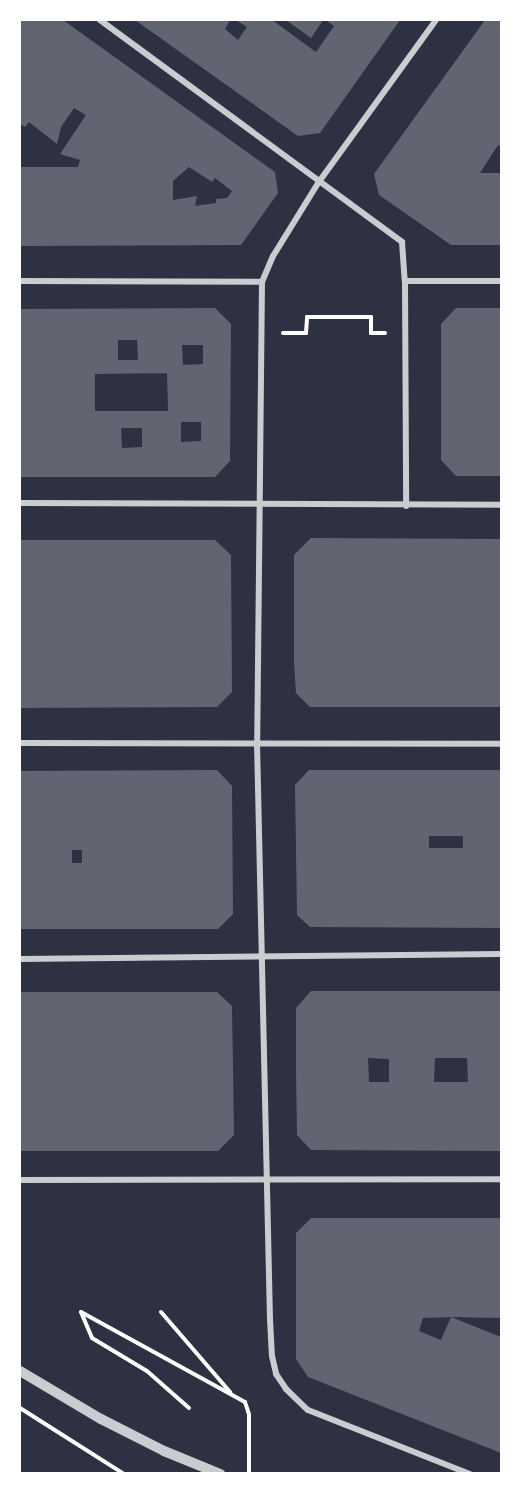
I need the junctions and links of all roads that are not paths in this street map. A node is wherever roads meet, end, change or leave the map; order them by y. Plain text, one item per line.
1 (100, 20) edge
2 (436, 20) edge
3 (320, 180) junction
4 (20, 281) edge
5 (405, 281) junction
6 (501, 281) edge
7 (262, 282) junction
8 (20, 503) edge
9 (259, 503) junction
10 (501, 505) edge
11 (406, 506) junction
12 (20, 743) edge
13 (257, 743) junction
14 (501, 744) edge
15 (501, 954) edge
16 (263, 956) junction
17 (20, 959) edge
18 (269, 1179) junction
19 (501, 1179) edge
20 (20, 1180) edge
21 (20, 1371) edge
22 (220, 1473) edge
23 (470, 1473) edge

1 - 3 street
2 - 3 street
3 - 5 street
3 - 7 street
4 - 7 street
5 - 6 street
5 - 11 street
7 - 9 street
8 - 9 street
9 - 11 street
9 - 13 street
10 - 11 street
12 - 13 street
13 - 14 street
13 - 16 street
15 - 16 street
16 - 17 street
16 - 18 street
18 - 19 street
18 - 20 street
18 - 23 street
21 - 22 street

